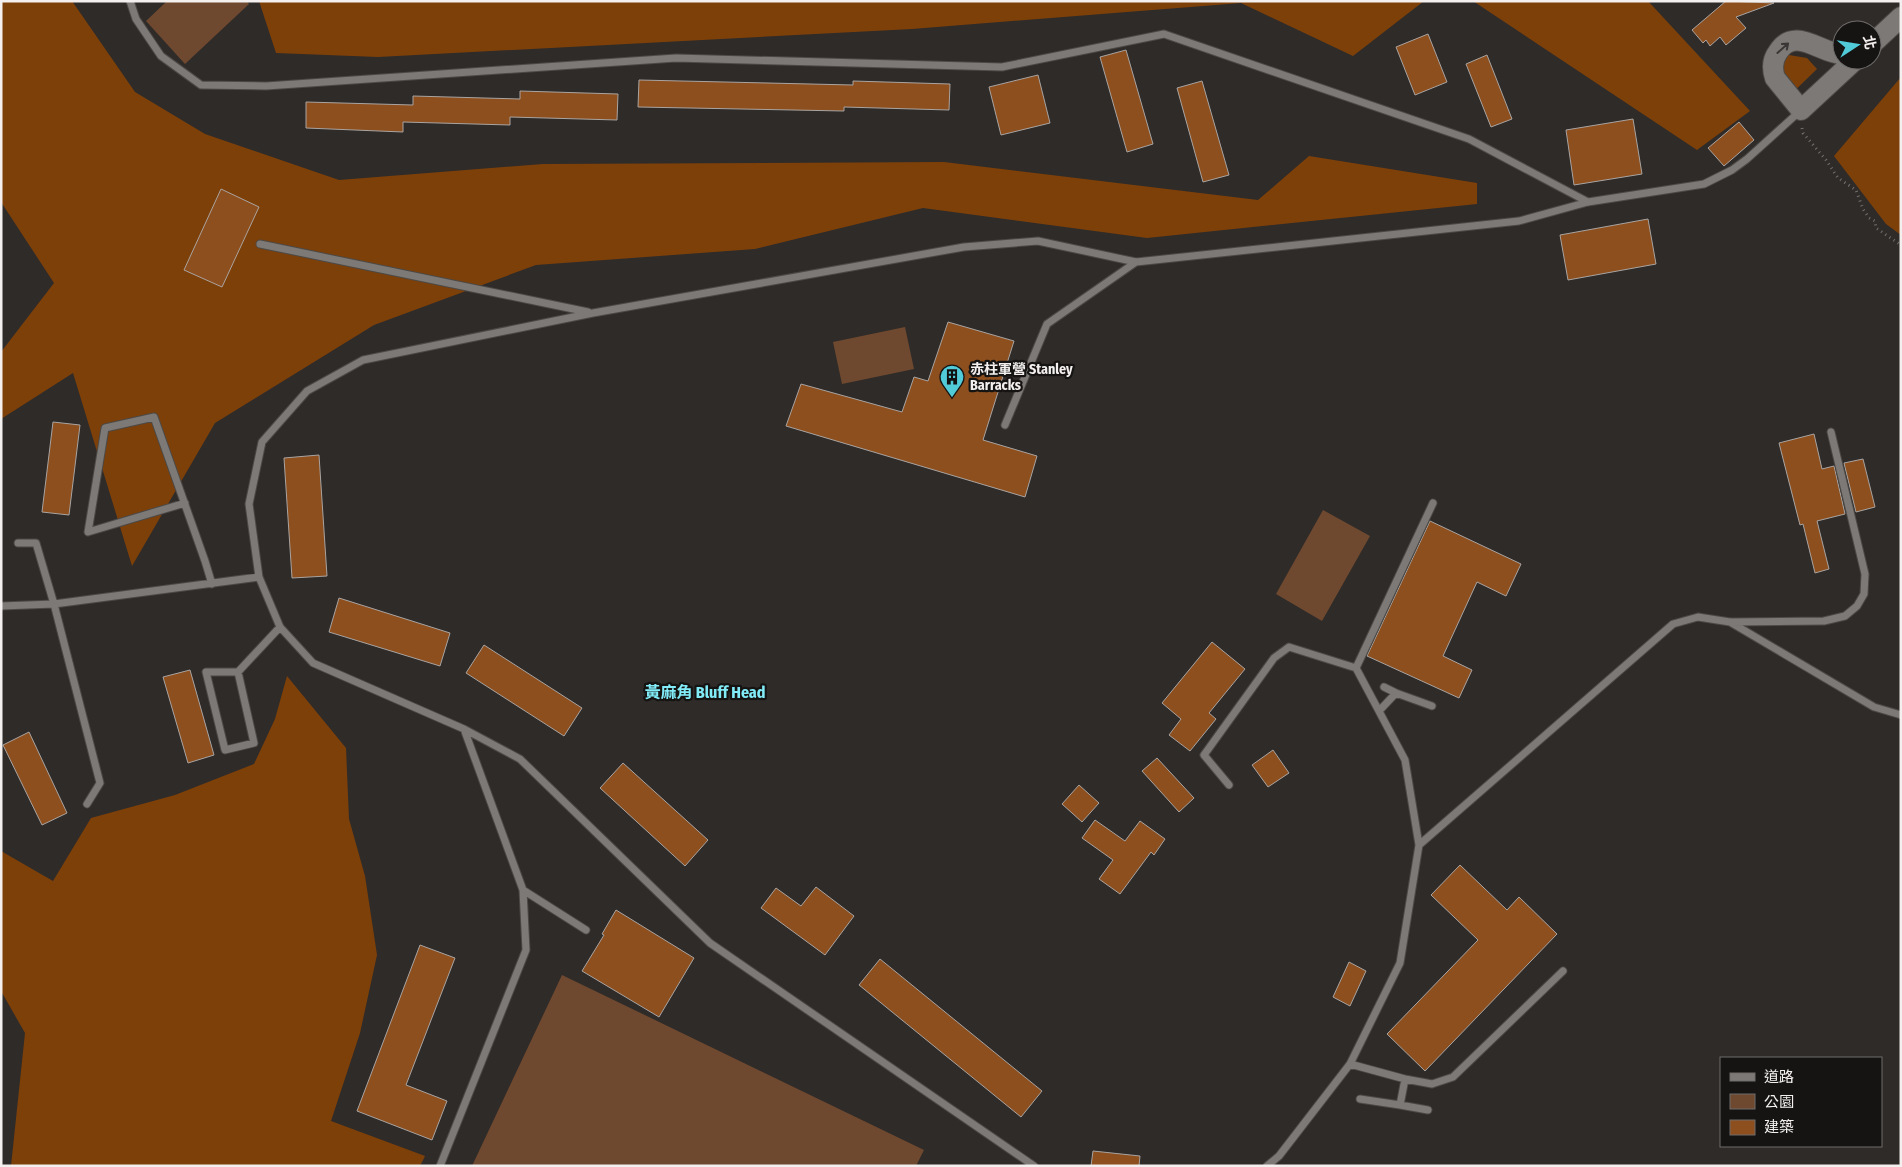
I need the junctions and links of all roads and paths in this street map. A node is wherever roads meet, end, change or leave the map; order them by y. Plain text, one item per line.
1 (130, 1) edge
2 (1901, 17) edge
3 (1882, 35) edge
4 (1832, 53) edge
5 (1844, 70) edge
6 (1802, 110) junction
7 (1588, 202) junction
8 (260, 244) dead end
9 (1901, 245) edge
10 (1136, 262) junction
11 (593, 313) junction
12 (1005, 425) dead end
13 (1831, 432) dead end
14 (1434, 502) dead end
15 (185, 503) junction
16 (18, 543) dead end
17 (259, 577) junction
18 (212, 584) junction
19 (54, 604) junction
20 (1, 606) edge
21 (1730, 622) junction
22 (280, 627) junction
23 (1356, 668) junction
24 (238, 672) junction
25 (1384, 687) dead end
26 (1396, 693) junction
27 (1432, 706) dead end
28 (1379, 711) junction
29 (1901, 716) edge
30 (464, 729) junction
31 (1229, 785) dead end
32 (88, 804) dead end
33 (1419, 845) junction
34 (523, 890) junction
35 (586, 930) dead end
36 (1564, 971) dead end
37 (1350, 1064) junction
38 (1405, 1079) junction
39 (1360, 1099) dead end
40 (1400, 1105) junction
41 (1428, 1110) dead end
42 (1279, 1156) junction
43 (440, 1166) edge
44 (1034, 1166) edge
45 (1268, 1166) edge
46 (1277, 1166) edge

1 - 7 lane
2 - 3 street
6 -> 4 street
5 - 6 street
6 - 7 lane
6 - 9 path
7 - 10 lane
8 - 11 lane
10 - 11 lane
10 - 12 lane
11 - 17 lane
13 - 21 lane
14 - 23 lane
15 - 15 lane
15 - 18 lane
16 - 19 lane
17 - 18 lane
17 - 22 lane
18 - 19 lane
19 - 20 lane
19 - 32 lane
21 - 29 lane
21 - 33 lane
22 - 24 lane
22 - 30 lane
23 - 28 lane
23 - 31 lane
24 - 24 lane
25 - 26 lane
26 - 27 lane
26 - 28 lane
28 - 33 lane
30 - 34 lane
30 - 44 lane
33 - 37 lane
34 - 35 lane
34 - 43 lane
36 - 38 lane
37 - 38 lane
37 - 42 lane
38 - 40 lane
39 - 40 lane
40 - 41 lane
42 - 45 lane
42 - 46 lane

